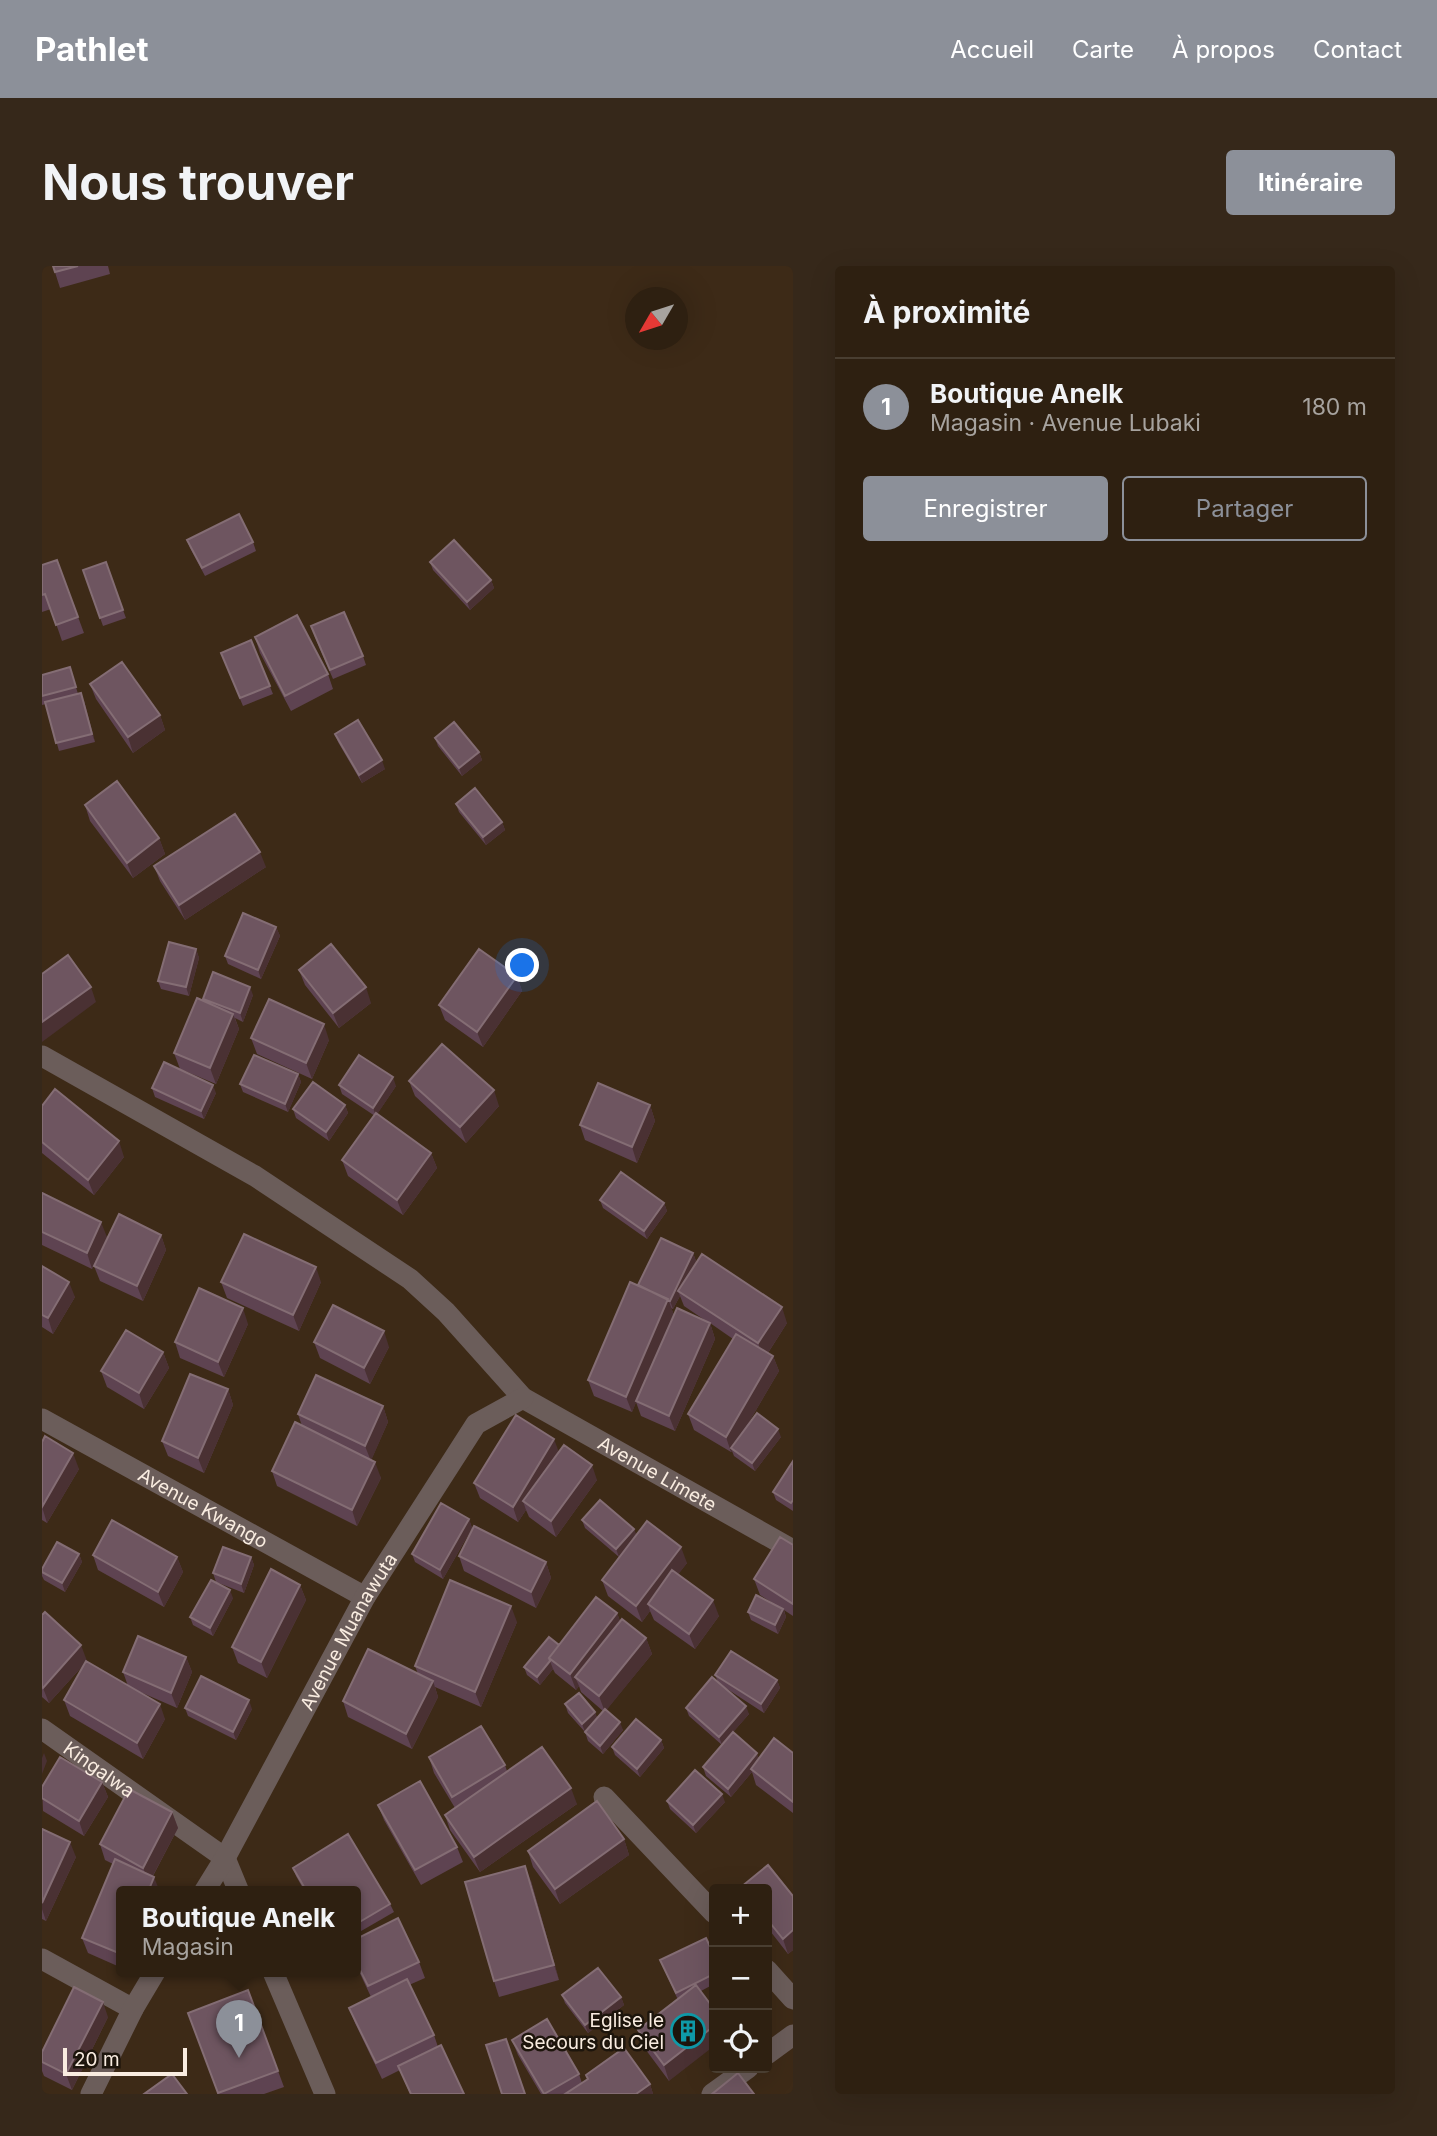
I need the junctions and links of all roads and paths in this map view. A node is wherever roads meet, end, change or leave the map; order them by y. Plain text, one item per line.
1 (42, 1056) edge
2 (523, 1398) junction
3 (42, 1419) edge
4 (793, 1550) edge
5 (365, 1597) junction
6 (42, 1729) edge
7 (604, 1797) dead end
8 (225, 1858) junction
9 (208, 1886) edge
10 (237, 1886) edge
11 (709, 1908) edge
12 (42, 1959) edge
13 (772, 1975) edge
14 (152, 1977) edge
15 (275, 1977) edge
16 (793, 1998) edge
17 (133, 2009) junction
18 (793, 2035) edge
19 (772, 2050) edge
20 (741, 2073) edge
21 (91, 2094) edge
22 (325, 2094) edge
23 (712, 2094) edge

1 - 2 street, Avenue Limete
2 - 4 street, Avenue Limete
2 - 5 street, Avenue Muanawuta
3 - 5 street, Avenue Kwango
5 - 8 street, Avenue Muanawuta
6 - 8 street, Kingalwa
7 - 11 street
8 - 9 street, Avenue Muanawuta
8 - 10 street
12 - 17 street
13 - 16 street
14 - 17 street
15 - 22 street
17 - 21 street
18 - 19 street
20 - 23 street

